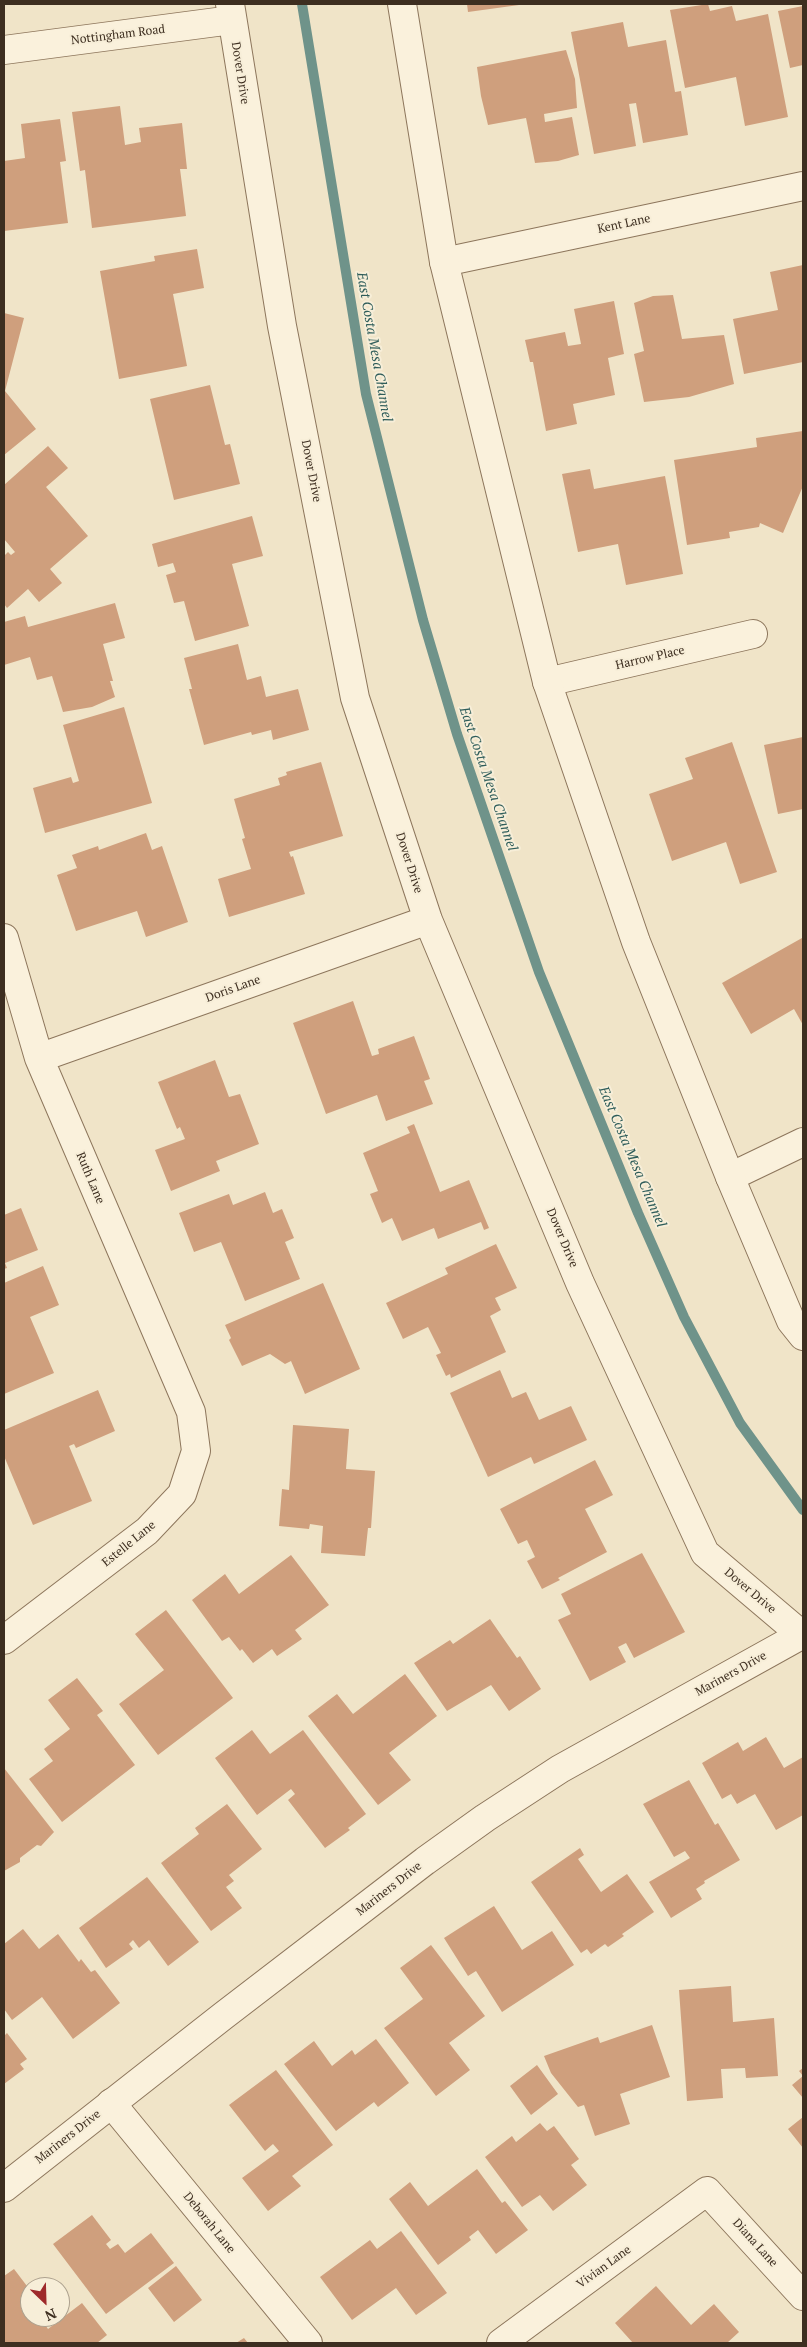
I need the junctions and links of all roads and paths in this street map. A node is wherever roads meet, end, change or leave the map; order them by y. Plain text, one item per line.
1 (402, 4) edge
2 (231, 12) edge
3 (4, 50) edge
4 (803, 186) edge
5 (444, 262) junction
6 (753, 634) dead end
7 (547, 682) junction
8 (428, 920) junction
9 (4, 938) edge
10 (39, 1058) junction
11 (803, 1142) edge
12 (730, 1177) junction
13 (803, 1336) edge
14 (191, 1412) joint
15 (803, 1635) edge
16 (4, 1640) edge
17 (111, 2103) junction
18 (4, 2188) edge
19 (708, 2191) joint
20 (803, 2296) edge
21 (308, 2343) edge
22 (501, 2343) edge

1 - 5 street
2 - 3 street, Nottingham Road
2 - 8 street, Dover Drive
4 - 5 street, Kent Lane
5 - 7 street
6 - 7 street, Harrow Place
7 - 12 street
8 - 10 street, Doris Lane
8 - 15 street, Dover Drive
9 - 10 street, Ruth Lane
10 - 14 street, Ruth Lane
11 - 12 street
12 - 13 street
14 - 16 street, Estelle Lane
15 - 17 street, Mariners Drive
17 - 18 street, Mariners Drive
17 - 21 street, Deborah Lane
19 - 20 street, Diana Lane
19 - 22 street, Vivian Lane

